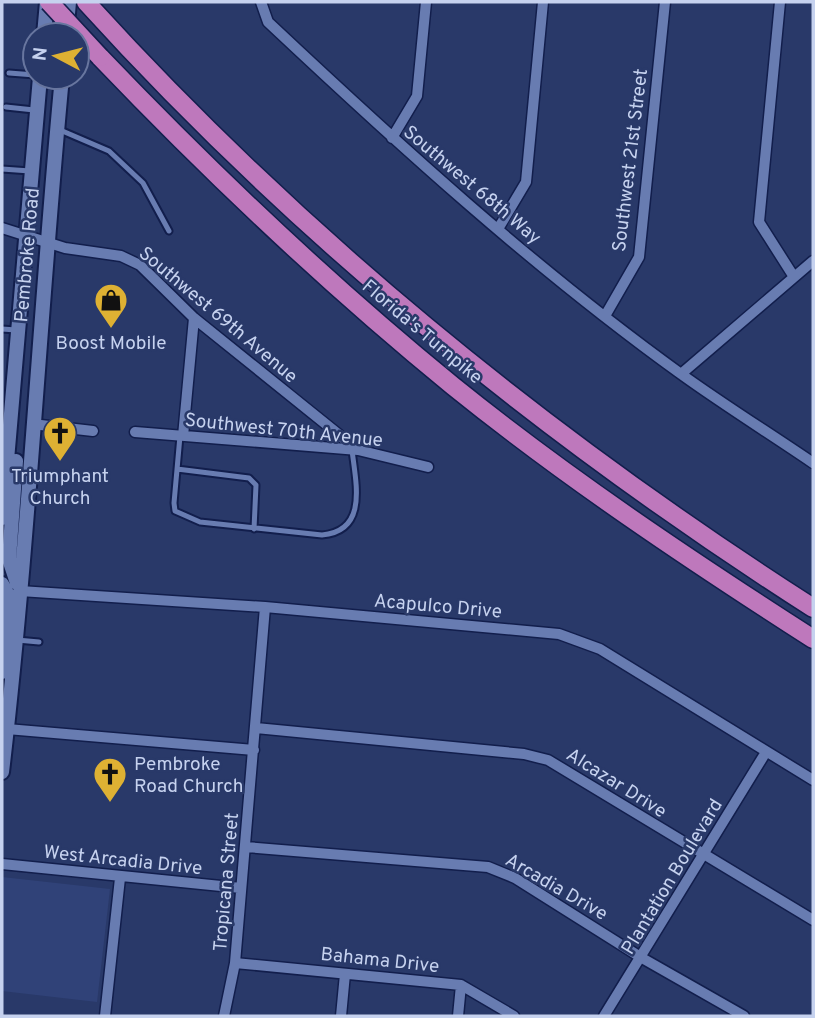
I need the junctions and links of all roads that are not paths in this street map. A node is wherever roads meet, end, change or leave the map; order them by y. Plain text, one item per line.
1 (48, 2) edge
2 (69, 2) edge
3 (86, 2) edge
4 (261, 2) edge
5 (426, 2) edge
6 (543, 2) edge
7 (665, 2) edge
8 (780, 2) edge
9 (46, 21) edge
10 (67, 21) edge
11 (9, 73) dead end
12 (21, 74) edge
13 (39, 91) edge
14 (61, 91) edge
15 (6, 107) dead end
16 (37, 110) junction
17 (57, 129) junction
18 (392, 138) junction
19 (2, 169) edge
20 (32, 172) junction
21 (2, 228) edge
22 (498, 229) junction
23 (170, 231) dead end
24 (26, 235) junction
25 (46, 243) junction
26 (813, 261) edge
27 (794, 277) junction
28 (605, 316) junction
29 (194, 318) junction
30 (2, 329) edge
31 (18, 330) junction
32 (681, 374) junction
33 (7, 394) edge
34 (10, 422) junction
35 (33, 424) junction
36 (93, 431) dead end
37 (135, 432) dead end
38 (181, 436) junction
39 (5, 447) edge
40 (355, 450) junction
41 (813, 463) edge
42 (428, 467) dead end
43 (177, 469) junction
44 (2, 518) edge
45 (254, 529) junction
46 (2, 584) edge
47 (20, 591) junction
48 (265, 607) junction
49 (813, 608) edge
50 (813, 639) edge
51 (15, 640) junction
52 (39, 642) dead end
53 (2, 672) edge
54 (4, 722) edge
55 (256, 728) junction
56 (254, 750) junction
57 (766, 752) junction
58 (2, 772) edge
59 (813, 780) edge
60 (246, 847) junction
61 (703, 856) junction
62 (2, 864) edge
63 (120, 878) junction
64 (241, 888) junction
65 (813, 920) edge
66 (642, 958) junction
67 (235, 963) junction
68 (345, 974) junction
69 (461, 985) junction
70 (105, 1016) edge
71 (224, 1016) edge
72 (341, 1016) edge
73 (458, 1016) edge
74 (514, 1016) edge
75 (604, 1016) edge
76 (744, 1016) edge

1 - 9 main road
1 - 50 highway, Florida's Turnpike, bridge
2 - 10 main road
3 - 49 highway, Florida's Turnpike
4 - 18 street, Southwest 68th Way
5 - 18 street
6 - 22 street
7 - 28 street, Southwest 21st Street
8 - 27 street
11 - 12 lane
13 - 16 main road, Pembroke Road
14 - 17 main road, Pembroke Road
15 - 16 lane
16 - 20 main road, Pembroke Road
17 - 23 lane
17 - 25 main road, Pembroke Road
18 - 22 street, Southwest 68th Way
19 - 20 lane
20 - 24 main road, Pembroke Road
21 - 24 street, Southwest 69th Avenue
22 - 28 street, Southwest 68th Way
24 - 25 street, Southwest 69th Avenue
24 - 31 main road, Pembroke Road
25 - 29 street, Southwest 69th Avenue
25 - 35 main road, Pembroke Road
26 - 27 street
27 - 32 street
28 - 32 street, Southwest 68th Way
29 - 38 street
29 - 40 street, Southwest 69th Avenue
30 - 31 lane
31 - 33 main road, Pembroke Road
32 - 41 street, Southwest 68th Way
33 - 34 main road, Pembroke Road
34 - 39 main road, Pembroke Road
34 - 47 main road
35 - 36 street
35 - 47 main road, Pembroke Road
37 - 38 street, Southwest 70th Avenue
38 - 40 street, Southwest 70th Avenue
38 - 43 lane
39 - 44 main road, Pembroke Road
40 - 42 street, Southwest 70th Avenue
40 - 45 lane
43 - 45 lane
43 - 45 lane
46 - 53 main road
47 - 48 street, Acapulco Drive
47 - 51 main road, Pembroke Road
48 - 55 street, Tropicana Street
48 - 57 street, Acapulco Drive
51 - 52 lane
51 - 54 main road, Pembroke Road
54 - 56 street
54 - 58 main road, Pembroke Road
55 - 56 street, Tropicana Street
55 - 61 street, Alcazar Drive
56 - 60 street, Tropicana Street
57 - 59 street, Acapulco Drive
57 - 61 street, Plantation Boulevard
60 - 64 street, Tropicana Street
60 - 66 street, Arcadia Drive
61 - 65 street, Alcazar Drive
61 - 66 street, Plantation Boulevard
62 - 63 street, West Arcadia Drive
63 - 64 street, West Arcadia Drive
63 - 70 street
64 - 67 street, Tropicana Street
66 - 75 street, Plantation Boulevard
66 - 76 street, Arcadia Drive
67 - 68 street, Bahama Drive
67 - 71 street, Tropicana Street
68 - 69 street, Bahama Drive
68 - 72 street
69 - 73 street
69 - 74 street, Bahama Drive

